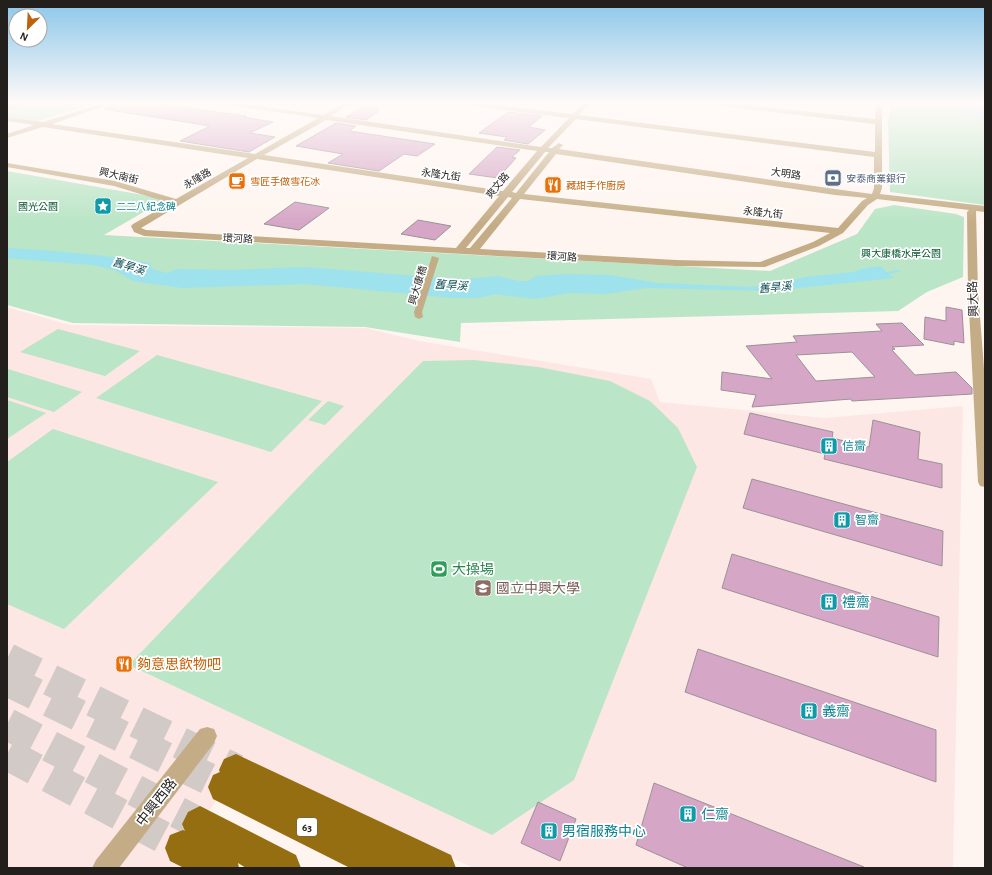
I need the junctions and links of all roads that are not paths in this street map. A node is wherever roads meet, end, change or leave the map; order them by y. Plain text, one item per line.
1 (158, 143) edge
2 (282, 143) edge
3 (501, 143) edge
4 (549, 143) edge
5 (561, 143) edge
6 (776, 143) edge
7 (879, 143) edge
8 (543, 149) junction
9 (554, 150) junction
10 (879, 155) junction
11 (256, 158) junction
12 (7, 165) edge
13 (503, 194) junction
14 (516, 196) junction
15 (875, 197) junction
16 (177, 202) junction
17 (985, 209) edge
18 (972, 212) junction
19 (985, 213) edge
20 (136, 226) joint
21 (840, 231) junction
22 (459, 250) junction
23 (474, 250) junction
24 (435, 258) dead end
25 (419, 317) dead end
26 (985, 482) edge
27 (207, 736) dead end
28 (104, 868) edge
29 (221, 868) edge
30 (282, 868) edge
31 (389, 868) edge
32 (438, 868) edge

1 - 11 street, 永隆九街
2 - 11 street, 永隆路
3 - 8 street, 大明路
4 - 8 street, 爽文路
5 - 9 street, 爽文路
6 - 10 street
7 - 10 street
8 - 9 street, 大明路
8 - 13 street, 爽文路
9 - 14 street, 爽文路
9 - 15 street, 大明路
10 - 15 street
11 - 13 street, 永隆九街
11 - 16 street, 永隆路
12 - 16 street, 興大南街
13 - 14 street, 永隆九街
13 - 22 street, 爽文路
14 - 21 street, 永隆九街
14 - 23 street, 爽文路
15 - 17 street, 大明路
15 - 18 street, 大明路
15 - 21 street, 環河路
16 - 20 street, 永隆路
18 - 19 street, 大明路
18 - 26 street, 興大路
20 - 22 street, 環河路
21 - 23 street, 環河路
22 - 23 street, 環河路
24 - 25 street, 興大康橋
27 - 28 street, 中興西路
29 - 30 main road
31 - 32 main road, 63

